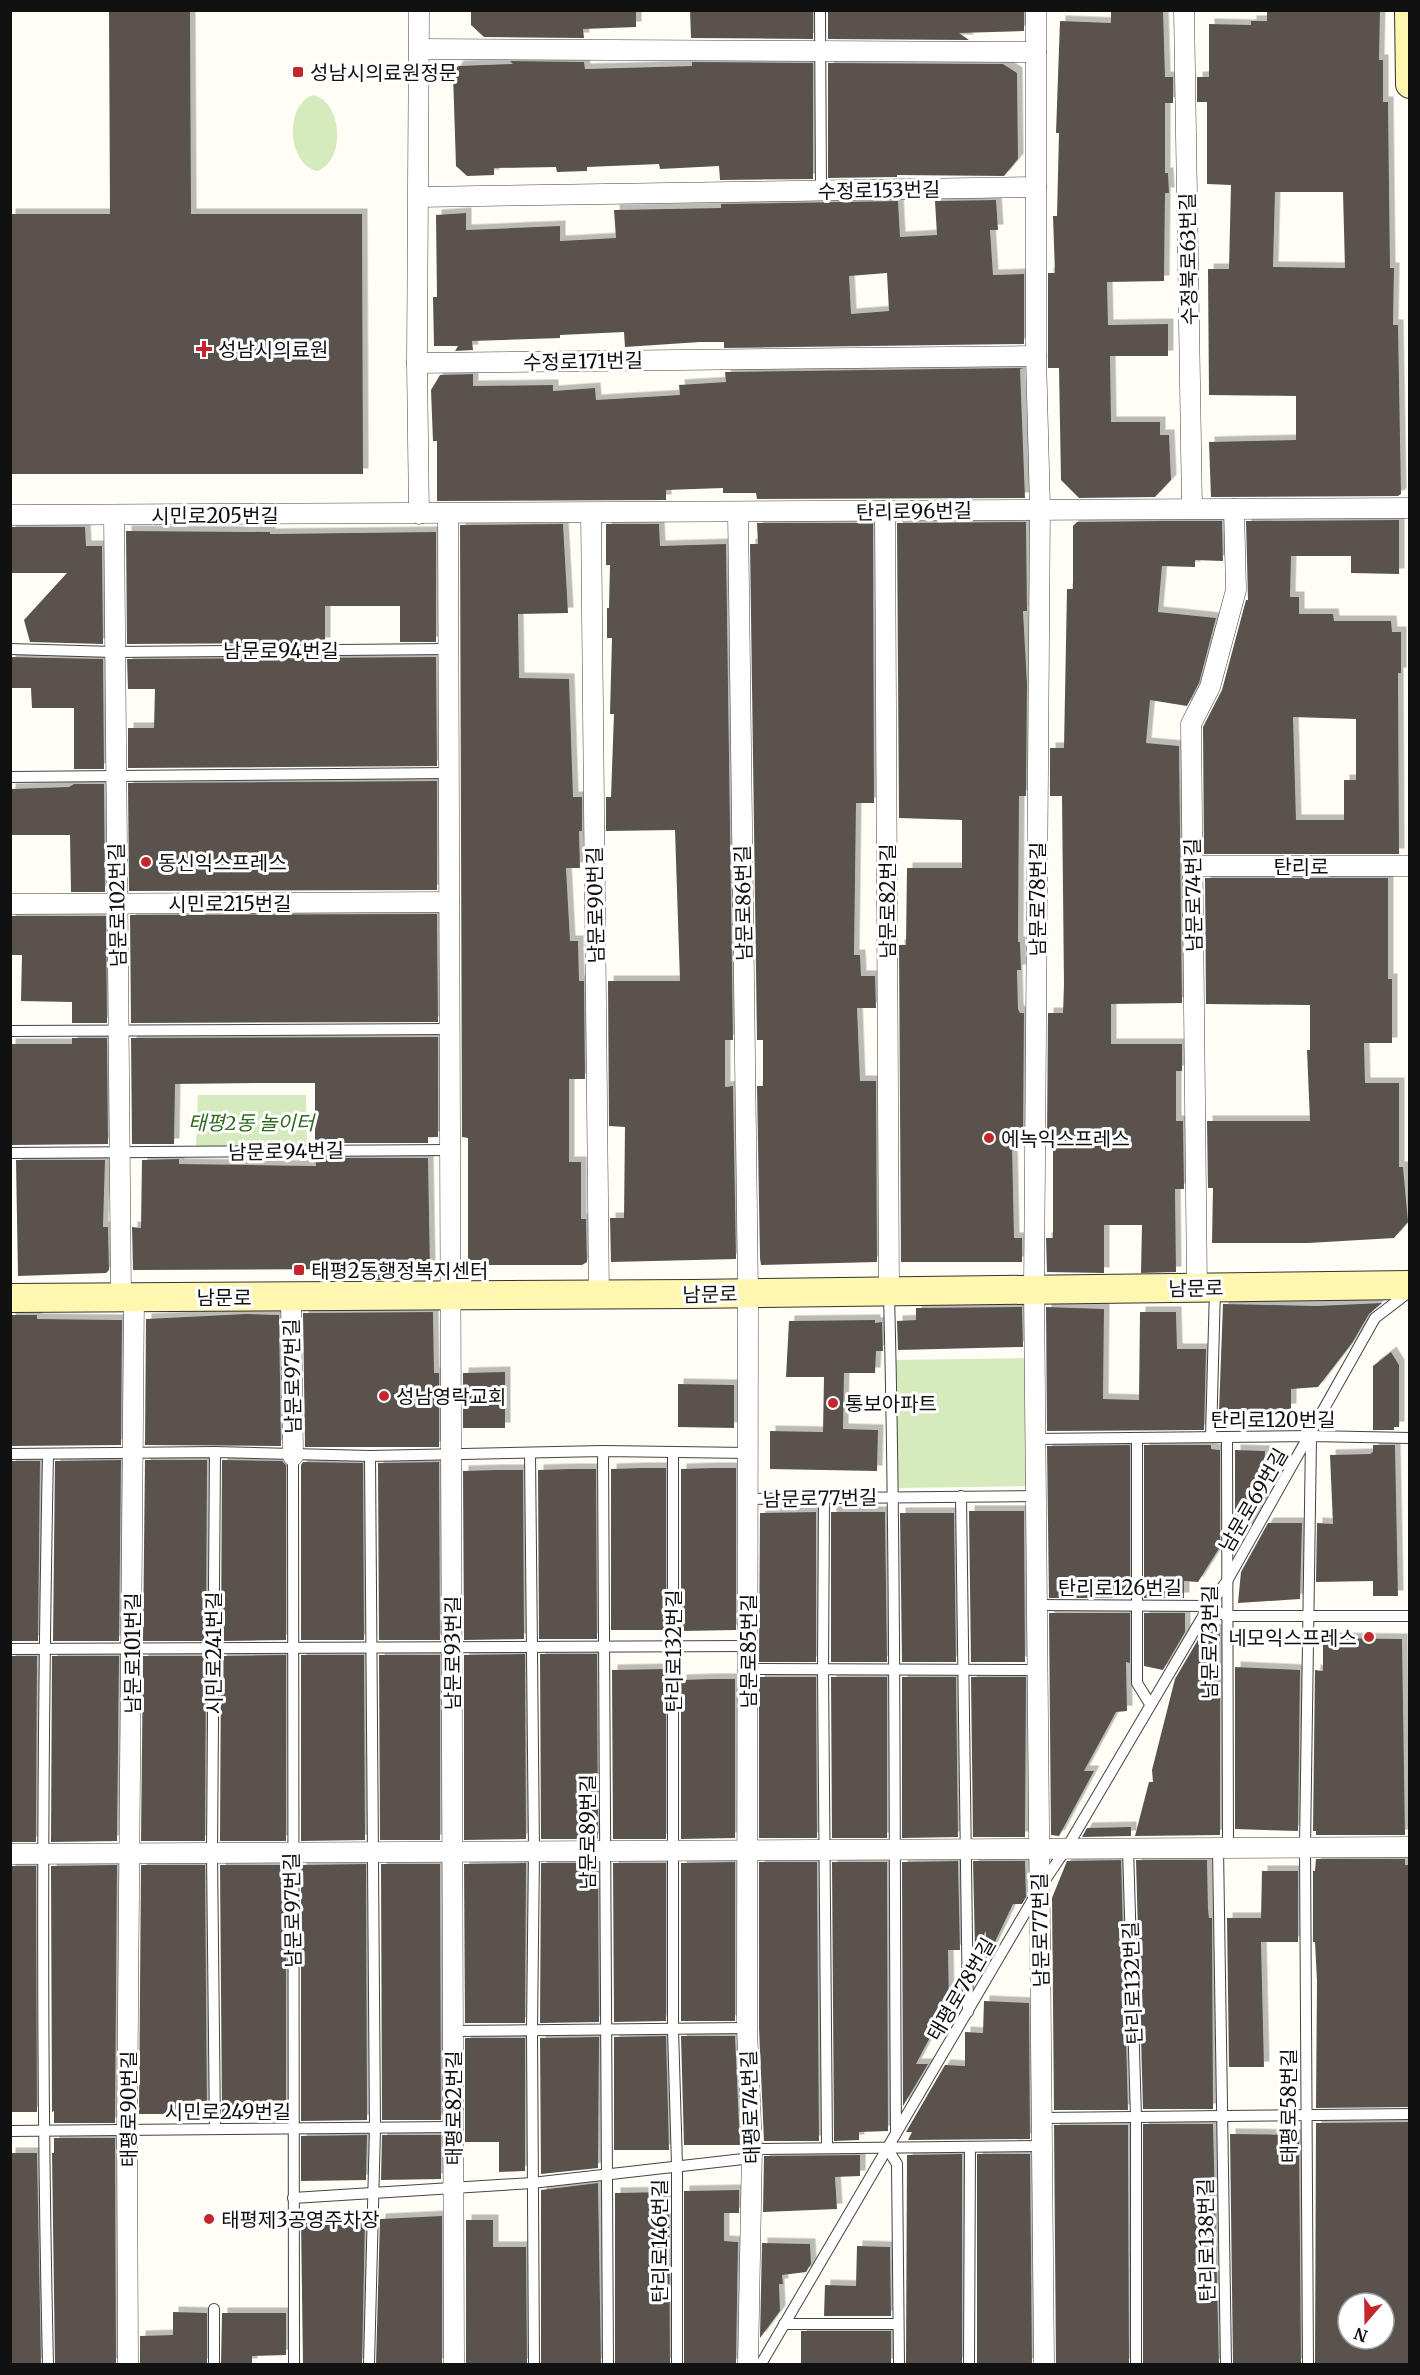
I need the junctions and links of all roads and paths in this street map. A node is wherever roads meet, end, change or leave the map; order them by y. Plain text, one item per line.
1 (419, 10) edge
2 (820, 10) edge
3 (1036, 10) edge
4 (1184, 10) edge
5 (1409, 10) edge
6 (1409, 46) edge
7 (420, 49) junction
8 (821, 51) junction
9 (1036, 52) junction
10 (1410, 84) edge
11 (1036, 188) junction
12 (821, 191) junction
13 (419, 197) junction
14 (1036, 357) junction
15 (417, 363) junction
16 (1040, 508) junction
17 (1192, 508) junction
18 (1410, 508) edge
19 (1234, 509) junction
20 (885, 511) junction
21 (738, 512) junction
22 (591, 513) junction
23 (419, 514) junction
24 (448, 514) junction
25 (10, 515) edge
26 (114, 515) junction
27 (10, 649) edge
28 (448, 649) junction
29 (114, 652) junction
30 (448, 773) junction
31 (10, 777) edge
32 (115, 778) junction
33 (1192, 866) junction
34 (1410, 866) edge
35 (449, 902) junction
36 (117, 903) junction
37 (10, 904) edge
38 (450, 1029) junction
39 (10, 1031) edge
40 (118, 1032) junction
41 (452, 1149) junction
42 (119, 1152) junction
43 (10, 1154) edge
44 (1410, 1284) edge
45 (1034, 1289) junction
46 (1206, 1289) junction
47 (889, 1290) junction
48 (1410, 1291) edge
49 (748, 1293) junction
50 (451, 1296) junction
51 (291, 1297) junction
52 (599, 1297) junction
53 (10, 1298) edge
54 (127, 1298) junction
55 (1311, 1436) junction
56 (1211, 1437) junction
57 (1227, 1437) junction
58 (1137, 1438) junction
59 (1410, 1438) edge
60 (1035, 1439) junction
61 (603, 1451) junction
62 (132, 1452) junction
63 (215, 1452) junction
64 (673, 1452) junction
65 (530, 1453) junction
66 (748, 1453) junction
67 (10, 1454) edge
68 (48, 1454) junction
69 (451, 1454) junction
70 (293, 1455) junction
71 (370, 1456) junction
72 (961, 1496) junction
73 (1035, 1496) junction
74 (894, 1497) junction
75 (825, 1498) junction
76 (748, 1499) junction
77 (1227, 1581) junction
78 (1037, 1605) junction
79 (1139, 1605) junction
80 (1209, 1606) junction
81 (1226, 1616) junction
82 (1410, 1616) edge
83 (1308, 1617) junction
84 (673, 1646) junction
85 (748, 1646) junction
86 (452, 1647) junction
87 (532, 1647) junction
88 (604, 1647) junction
89 (132, 1648) junction
90 (213, 1648) junction
91 (291, 1648) junction
92 (371, 1648) junction
93 (10, 1649) edge
94 (44, 1649) junction
95 (748, 1670) junction
96 (823, 1670) junction
97 (892, 1670) junction
98 (963, 1670) junction
99 (1037, 1670) junction
100 (1150, 1704) junction
101 (1305, 1847) junction
102 (1410, 1847) edge
103 (1128, 1848) junction
104 (1223, 1848) junction
105 (966, 1849) junction
106 (1039, 1849) junction
107 (1066, 1849) junction
108 (749, 1850) junction
109 (825, 1850) junction
110 (894, 1850) junction
111 (534, 1851) junction
112 (605, 1851) junction
113 (674, 1851) junction
114 (291, 1852) junction
115 (373, 1852) junction
116 (452, 1852) junction
117 (130, 1853) junction
118 (212, 1853) junction
119 (10, 1854) edge
120 (44, 1854) junction
121 (1039, 1889) junction
122 (968, 2013) junction
123 (747, 2028) junction
124 (673, 2029) junction
125 (532, 2030) junction
126 (606, 2030) junction
127 (453, 2031) junction
128 (1410, 2114) edge
129 (1221, 2115) junction
130 (1306, 2115) junction
131 (676, 2117) joint
132 (1136, 2117) junction
133 (1042, 2118) junction
134 (453, 2127) junction
135 (294, 2128) junction
136 (375, 2128) junction
137 (214, 2129) junction
138 (127, 2130) junction
139 (10, 2131) edge
140 (43, 2131) junction
141 (896, 2133) junction
142 (1042, 2146) junction
143 (970, 2147) junction
144 (827, 2148) junction
145 (887, 2148) junction
146 (752, 2153) junction
147 (677, 2165) junction
148 (607, 2176) junction
149 (532, 2183) junction
150 (453, 2188) junction
151 (373, 2193) junction
152 (293, 2198) junction
153 (214, 2308) dead end
154 (784, 2324) junction
155 (898, 2324) junction
156 (48, 2364) edge
157 (128, 2364) edge
158 (214, 2364) edge
159 (294, 2364) edge
160 (369, 2364) edge
161 (454, 2364) edge
162 (534, 2364) edge
163 (608, 2364) edge
164 (677, 2364) edge
165 (748, 2364) edge
166 (761, 2364) edge
167 (898, 2364) edge
168 (969, 2364) edge
169 (1044, 2364) edge
170 (1136, 2364) edge
171 (1226, 2364) edge
172 (1308, 2364) edge

1 - 7 street
2 - 8 lane
3 - 9 street
4 - 17 street, 수정북로63번길
5 - 6 main road
6 - 10 main road
7 - 8 street
7 - 13 street
8 - 9 street
8 - 12 lane
9 - 11 street
11 - 12 street, 수정로153번길
11 - 14 street
12 - 13 street, 수정로153번길
13 - 15 street
14 - 15 street, 수정로171번길
14 - 16 street
15 - 23 street
16 - 17 street, 탄리로96번길
16 - 20 street, 탄리로96번길
16 - 45 street, 남문로78번길
17 - 19 street, 탄리로96번길
18 - 19 street, 탄리로96번길
19 - 33 street, 남문로74번길
20 - 21 street, 탄리로96번길
20 - 47 street, 남문로82번길
21 - 22 street, 탄리로96번길
21 - 49 street, 남문로86번길
22 - 24 street, 탄리로96번길
22 - 52 street, 남문로90번길
23 - 24 street, 탄리로96번길
23 - 26 street, 시민로205번길
24 - 28 street
25 - 26 street, 시민로205번길
26 - 29 street, 남문로102번길
27 - 29 lane
28 - 29 lane, 남문로94번길
28 - 30 street
29 - 32 street, 남문로102번길
30 - 32 lane
30 - 35 street
31 - 32 lane
32 - 36 street, 남문로102번길
33 - 34 street, 탄리로
33 - 46 street, 남문로74번길
35 - 36 street, 시민로215번길
35 - 38 street
36 - 37 street, 시민로215번길
36 - 40 street, 남문로102번길
38 - 40 lane
38 - 41 street
39 - 40 lane
40 - 42 street, 남문로102번길
41 - 42 lane, 남문로94번길
41 - 50 street
42 - 43 lane
42 - 54 street, 남문로102번길
44 - 46 main road, 남문로
45 - 46 main road, 남문로
45 - 47 main road, 남문로
45 - 60 street, 남문로77번길
46 - 56 lane
47 - 49 main road, 남문로
47 - 74 lane
48 - 55 lane, 남문로69번길
49 - 52 main road, 남문로
49 - 66 street, 남문로85번길
50 - 51 main road, 남문로
50 - 52 main road, 남문로
50 - 69 street, 남문로93번길
51 - 54 main road, 남문로
51 - 70 street, 남문로97번길
53 - 54 main road, 남문로
54 - 62 street, 남문로101번길
55 - 57 lane, 탄리로120번길
55 - 59 lane, 탄리로120번길
55 - 77 lane, 남문로69번길
55 - 83 lane, 남문로69번길
56 - 57 lane, 탄리로120번길
56 - 58 lane, 탄리로120번길
57 - 77 lane, 남문로73번길
58 - 60 lane, 탄리로120번길
58 - 79 lane
60 - 73 street, 남문로77번길
61 - 64 lane
61 - 65 lane
61 - 88 lane, 남문로89번길
62 - 63 lane, 남문로97번길
62 - 68 lane
62 - 89 street, 남문로101번길
63 - 70 lane, 남문로97번길
63 - 90 lane, 시민로241번길
64 - 66 lane
64 - 84 lane, 탄리로132번길
65 - 69 lane
65 - 87 lane
66 - 76 street, 남문로85번길
67 - 68 lane
68 - 94 lane
69 - 71 lane
69 - 86 street, 남문로93번길
70 - 71 lane
70 - 91 lane, 남문로97번길
71 - 92 lane
72 - 73 lane, 남문로77번길
72 - 74 lane, 남문로77번길
72 - 98 lane
73 - 78 street, 남문로77번길
74 - 75 lane, 남문로77번길
74 - 97 lane
75 - 76 lane, 남문로77번길
75 - 96 lane
76 - 85 street, 남문로85번길
77 - 80 lane, 남문로69번길
77 - 81 lane, 남문로73번길
78 - 79 lane, 탄리로126번길
78 - 99 street, 남문로77번길
79 - 80 lane, 탄리로126번길
79 - 100 lane
80 - 81 lane, 탄리로126번길
80 - 100 lane, 남문로69번길
81 - 83 lane, 탄리로126번길
81 - 104 lane, 남문로73번길
82 - 83 lane, 탄리로126번길
83 - 101 lane
84 - 85 lane
84 - 88 lane
84 - 113 lane, 탄리로132번길
85 - 95 street, 남문로85번길
86 - 87 lane
86 - 92 lane
86 - 116 street, 남문로93번길
87 - 88 lane
87 - 111 lane
88 - 112 lane, 남문로89번길
89 - 90 lane
89 - 94 lane
89 - 117 street, 남문로101번길
90 - 91 lane
90 - 118 lane, 시민로241번길
91 - 92 lane
91 - 114 lane, 남문로97번길
92 - 115 lane
93 - 94 lane
94 - 120 lane
95 - 96 lane
95 - 108 street, 남문로85번길
96 - 97 lane
96 - 109 lane
97 - 98 lane
97 - 110 lane
98 - 99 lane
98 - 105 lane
99 - 106 street, 남문로77번길
100 - 107 lane, 남문로69번길
101 - 102 street
101 - 104 street
101 - 130 lane, 태평로58번길
103 - 104 street
103 - 107 street
103 - 132 lane, 탄리로132번길
104 - 129 lane
105 - 106 street
105 - 110 street
105 - 122 lane
106 - 107 street
106 - 121 street, 남문로77번길
107 - 121 lane, 태평로78번길
108 - 109 street
108 - 113 street
108 - 123 street, 태평로74번길
109 - 110 street
109 - 144 lane
110 - 141 lane
111 - 112 street
111 - 116 street
111 - 125 lane
112 - 113 street
112 - 126 lane, 남문로89번길
113 - 124 lane, 탄리로132번길
114 - 115 street
114 - 118 street
114 - 135 lane, 남문로97번길
115 - 116 street
115 - 136 lane
116 - 127 street, 태평로82번길
117 - 118 street
117 - 120 street
117 - 138 street, 태평로90번길
118 - 137 lane, 시민로241번길
119 - 120 street
120 - 140 lane
121 - 122 lane, 태평로78번길
121 - 133 street, 남문로77번길
122 - 141 lane, 태평로78번길
123 - 124 lane
123 - 146 street, 태평로74번길
124 - 126 lane
124 - 131 lane, 탄리로132번길
125 - 126 lane
125 - 127 lane
125 - 149 lane
126 - 148 lane, 남문로89번길
127 - 134 street, 태평로82번길
128 - 130 lane
129 - 130 lane
129 - 132 lane
129 - 171 lane, 탄리로138번길
130 - 172 lane, 태평로58번길
131 - 147 lane, 탄리로146번길
132 - 133 lane
132 - 170 lane
133 - 142 street, 남문로77번길
134 - 136 lane, 시민로249번길
134 - 150 street, 태평로82번길
135 - 136 lane, 시민로249번길
135 - 137 lane, 시민로249번길
135 - 152 lane, 남문로97번길
136 - 151 lane
137 - 138 lane, 시민로249번길
138 - 140 lane, 시민로249번길
138 - 157 street, 태평로90번길
139 - 140 lane, 시민로249번길
140 - 156 lane
141 - 145 lane, 태평로78번길
142 - 143 lane
142 - 169 street, 남문로77번길
143 - 145 lane
143 - 168 lane
144 - 145 lane
144 - 146 lane
145 - 154 lane, 태평로78번길
145 - 155 lane
146 - 147 lane
146 - 165 street, 태평로74번길
147 - 148 lane
147 - 164 lane, 탄리로146번길
148 - 149 lane
148 - 163 lane, 남문로89번길
149 - 150 lane
149 - 162 lane
150 - 151 lane
150 - 161 street, 태평로82번길
151 - 152 lane
151 - 160 lane
152 - 159 lane, 남문로97번길
153 - 158 lane
154 - 155 lane
154 - 166 lane, 태평로78번길
155 - 167 lane

